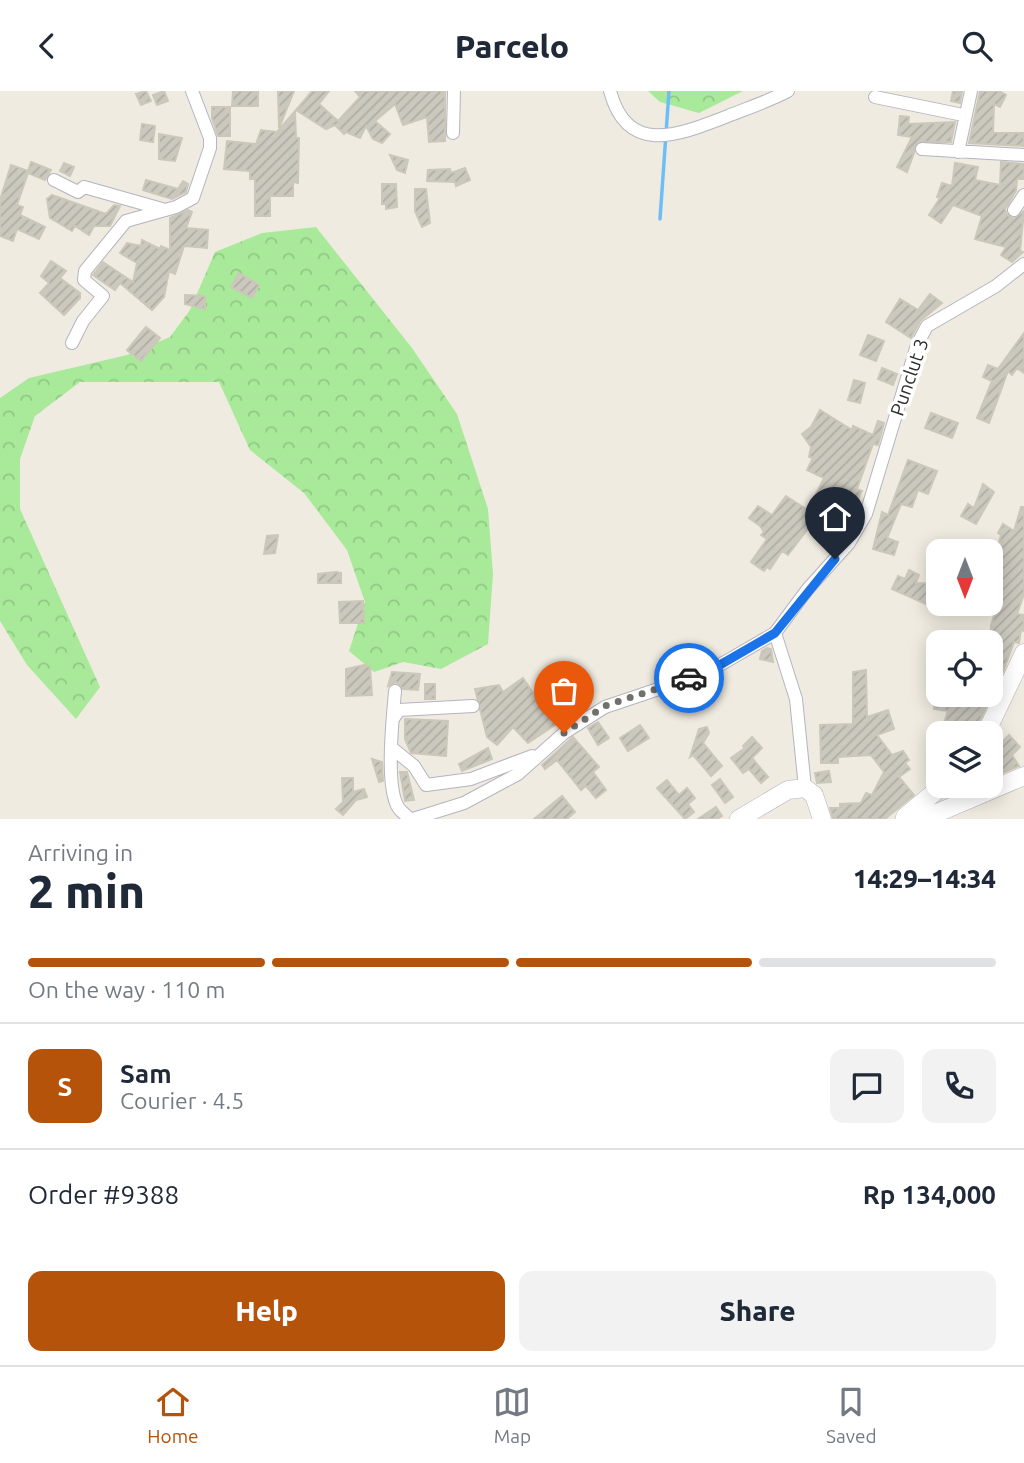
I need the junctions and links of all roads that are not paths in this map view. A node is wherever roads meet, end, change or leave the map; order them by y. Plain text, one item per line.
1 (192, 91) edge
2 (454, 91) edge
3 (610, 91) edge
4 (788, 91) edge
5 (971, 91) edge
6 (875, 97) dead end
7 (963, 115) junction
8 (453, 133) dead end
9 (922, 149) dead end
10 (958, 152) junction
11 (1024, 155) edge
12 (54, 180) dead end
13 (1024, 195) edge
14 (163, 209) junction
15 (1014, 210) dead end
16 (1024, 264) edge
17 (72, 343) dead end
18 (775, 633) junction
19 (1024, 653) edge
20 (395, 691) dead end
21 (473, 706) dead end
22 (393, 719) junction
23 (992, 721) edge
24 (393, 749) junction
25 (545, 750) junction
26 (1024, 776) edge
27 (804, 788) junction
28 (927, 798) edge
29 (411, 819) edge
30 (739, 819) edge
31 (822, 819) edge
32 (902, 819) edge
33 (914, 819) edge

1 - 14 street
2 - 8 street
3 - 4 street
5 - 7 street
6 - 7 street
7 - 10 street
9 - 10 street
10 - 11 street
12 - 14 street
13 - 15 street
14 - 17 street
16 - 18 street, Punclut 3
18 - 25 street
18 - 27 street
19 - 23 main road
20 - 22 street
21 - 22 street
22 - 24 street
24 - 25 street
24 - 29 street
25 - 29 street
26 - 33 main road
27 - 30 main road
27 - 31 main road
28 - 32 main road

